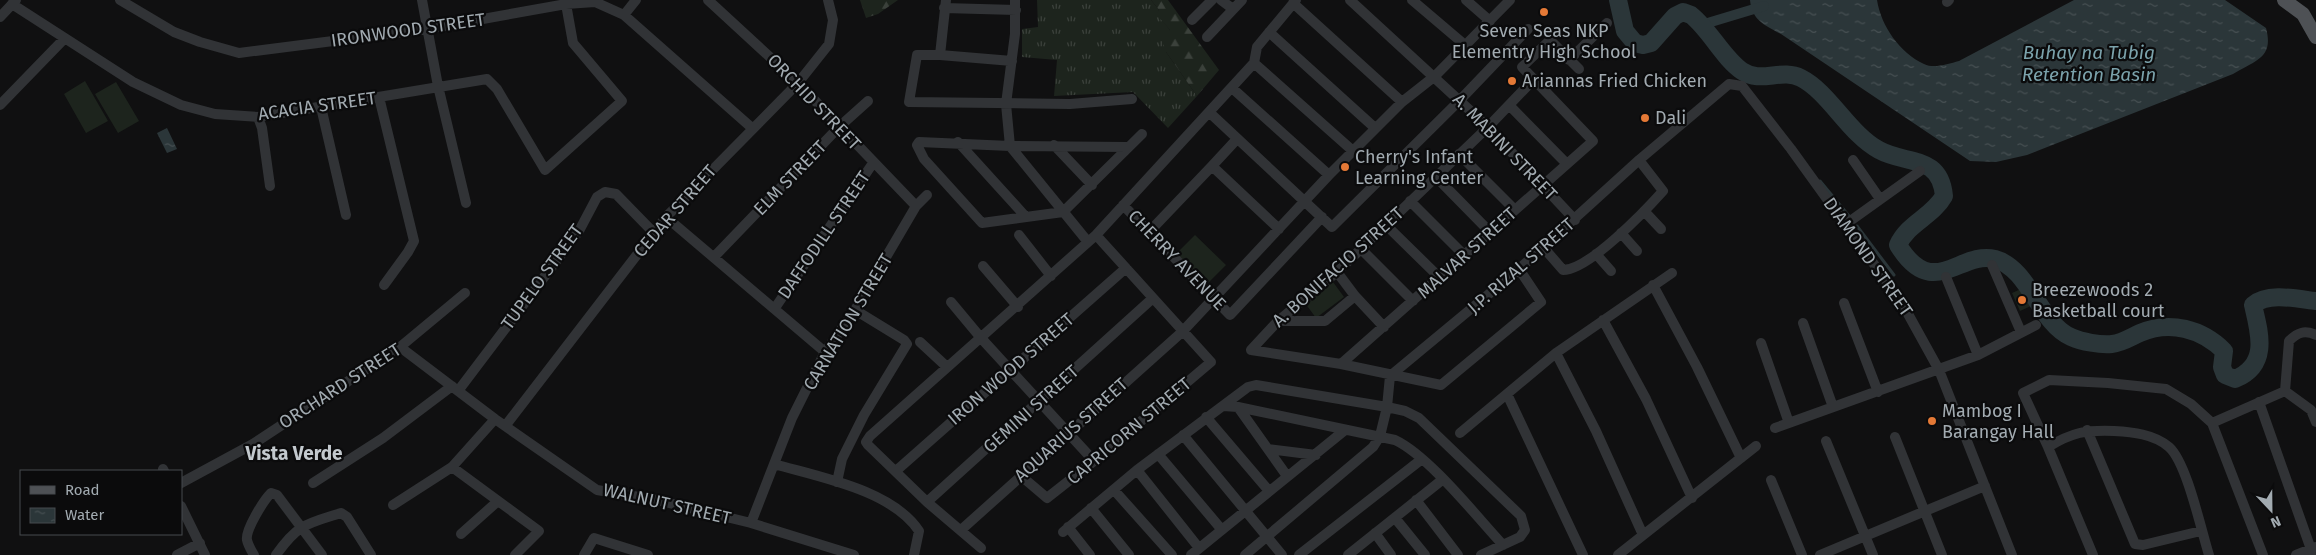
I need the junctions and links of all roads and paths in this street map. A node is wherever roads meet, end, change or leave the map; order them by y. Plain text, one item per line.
1 (120, 0) edge
2 (422, 0) edge
3 (636, 0) edge
4 (708, 0) edge
5 (828, 0) edge
6 (1212, 0) edge
7 (1221, 0) edge
8 (1242, 0) edge
9 (1350, 0) edge
10 (1412, 0) edge
11 (1466, 0) edge
12 (1510, 0) edge
13 (2284, 0) edge
14 (14, 2) edge
15 (1294, 2) edge
16 (566, 4) junction
17 (945, 4) edge
18 (1016, 5) edge
19 (1233, 9) junction
20 (624, 15) junction
21 (0, 17) edge
22 (1192, 20) dead end
23 (1490, 21) junction
24 (1607, 23) dead end
25 (427, 29) junction
26 (1528, 29) dead end
27 (1269, 32) junction
28 (1207, 37) dead end
29 (2316, 38) edge
30 (64, 39) junction
31 (1465, 45) junction
32 (940, 55) junction
33 (1569, 60) junction
34 (1012, 62) junction
35 (1254, 63) junction
36 (1579, 69) dead end
37 (1435, 76) junction
38 (1534, 79) junction
39 (798, 83) junction
40 (438, 86) junction
41 (1232, 88) junction
42 (379, 97) junction
43 (1132, 100) dead end
44 (1460, 100) junction
45 (868, 101) dead end
46 (1402, 102) junction
47 (1006, 104) junction
48 (0, 105) edge
49 (1509, 105) junction
50 (321, 107) junction
51 (1210, 113) junction
52 (258, 117) junction
53 (839, 127) junction
54 (1488, 127) junction
55 (752, 128) junction
56 (1375, 128) junction
57 (1142, 134) dead end
58 (1237, 139) junction
59 (958, 142) junction
60 (1010, 146) junction
61 (1054, 146) junction
62 (1127, 147) junction
63 (1353, 151) junction
64 (1648, 153) joint
65 (1459, 154) junction
66 (1639, 160) junction
67 (1854, 160) dead end
68 (873, 163) junction
69 (1567, 164) junction
70 (1212, 166) junction
71 (1920, 171) dead end
72 (1329, 175) junction
73 (1436, 178) junction
74 (1092, 185) junction
75 (270, 186) dead end
76 (1542, 186) junction
77 (927, 195) dead end
78 (1880, 199) junction
79 (1305, 201) junction
80 (1410, 201) junction
81 (466, 204) dead end
82 (1124, 205) junction
83 (916, 206) junction
84 (1514, 210) junction
85 (1063, 212) junction
86 (1644, 212) junction
87 (346, 215) dead end
88 (666, 217) junction
89 (1026, 217) junction
90 (1322, 217) junction
91 (1575, 220) junction
92 (1846, 224) junction
93 (1386, 225) junction
94 (1279, 229) junction
95 (1661, 229) dead end
96 (1149, 232) junction
97 (1490, 232) junction
98 (654, 233) junction
99 (1621, 233) junction
100 (1019, 235) dead end
101 (1096, 235) junction
102 (1088, 242) junction
103 (1544, 247) junction
104 (1361, 249) junction
105 (1637, 251) dead end
106 (1596, 254) junction
107 (1464, 255) junction
108 (714, 257) junction
109 (1992, 265) dead end
110 (983, 266) dead end
111 (1126, 268) junction
112 (1519, 269) junction
113 (1611, 271) dead end
114 (1337, 272) junction
115 (1672, 272) dead end
116 (1051, 276) junction
117 (1439, 277) junction
118 (1946, 277) dead end
119 (384, 284) dead end
120 (1653, 285) junction
121 (465, 293) dead end
122 (1355, 296) junction
123 (1153, 298) junction
124 (1215, 299) junction
125 (1413, 301) junction
126 (951, 302) dead end
127 (1844, 303) dead end
128 (1018, 307) junction
129 (775, 308) junction
130 (855, 310) junction
131 (1603, 320) junction
132 (1278, 321) junction
133 (1803, 323) dead end
134 (2036, 325) dead end
135 (1384, 326) junction
136 (1182, 332) junction
137 (2021, 332) junction
138 (2316, 335) edge
139 (981, 338) junction
140 (920, 342) dead end
141 (1761, 343) dead end
142 (400, 347) junction
143 (825, 352) junction
144 (1556, 353) junction
145 (1978, 355) junction
146 (1340, 364) junction
147 (947, 367) junction
148 (1010, 370) junction
149 (1939, 370) junction
150 (1390, 376) junction
151 (454, 388) junction
152 (2285, 391) junction
153 (1878, 392) junction
154 (1507, 394) junction
155 (1039, 402) junction
156 (2259, 402) junction
157 (1224, 406) junction
158 (1238, 407) junction
159 (1387, 407) junction
160 (1833, 408) junction
161 (1206, 417) junction
162 (495, 419) junction
163 (2316, 422) edge
164 (1789, 423) junction
165 (2212, 423) junction
166 (506, 425) junction
167 (1775, 428) dead end
168 (1346, 430) junction
169 (2087, 430) junction
170 (1068, 433) junction
171 (1460, 433) dead end
172 (1183, 435) junction
173 (1380, 436) junction
174 (1895, 438) dead end
175 (1826, 441) dead end
176 (1756, 446) dead end
177 (2048, 447) junction
178 (1268, 449) junction
179 (1158, 454) junction
180 (1316, 455) junction
181 (1741, 458) junction
182 (1422, 459) junction
183 (1094, 462) junction
184 (774, 464) junction
185 (452, 467) junction
186 (897, 470) junction
187 (1137, 470) junction
188 (1020, 475) junction
189 (1287, 476) junction
190 (1442, 480) junction
191 (1771, 480) dead end
192 (182, 482) edge
193 (837, 482) junction
194 (313, 483) dead end
195 (1984, 486) junction
196 (1114, 490) junction
197 (1270, 491) junction
198 (1692, 498) junction
199 (1416, 500) junction
200 (498, 501) junction
201 (927, 502) junction
202 (393, 505) dead end
203 (182, 508) edge
204 (1091, 508) junction
205 (1244, 511) junction
206 (1924, 512) junction
207 (1395, 518) junction
208 (750, 523) junction
209 (301, 526) junction
210 (961, 530) junction
211 (1222, 530) junction
212 (2201, 530) junction
213 (461, 534) dead end
214 (1375, 534) junction
215 (1643, 535) junction
216 (1866, 536) junction
217 (1267, 537) junction
218 (200, 543) junction
219 (1503, 545) junction
220 (981, 548) dead end
221 (1199, 548) junction
222 (2313, 550) edge
223 (319, 554) edge
224 (1350, 554) edge
225 (177, 555) edge
226 (205, 555) edge
227 (254, 555) edge
228 (276, 555) edge
229 (371, 555) edge
230 (515, 555) edge
231 (584, 555) edge
232 (648, 555) edge
233 (854, 555) edge
234 (914, 555) edge
235 (1090, 555) edge
236 (1129, 555) edge
237 (1172, 555) edge
238 (1191, 555) edge
239 (1245, 555) edge
240 (1282, 555) edge
241 (1299, 555) edge
242 (1390, 555) edge
243 (1425, 555) edge
244 (1458, 555) edge
245 (1481, 555) edge
246 (1583, 555) edge
247 (1618, 555) edge
248 (1802, 555) edge
249 (1820, 555) edge
250 (1873, 555) edge
251 (1942, 555) edge
252 (2012, 555) edge
253 (2093, 555) edge
254 (2209, 555) edge
255 (2263, 555) edge
256 (2296, 555) edge

1 - 25 street, IRONWOOD STREET
2 - 25 street
3 - 20 street
4 - 39 street, ORCHID STREET
5 - 39 street, CEDAR STREET
6 - 22 street
7 - 19 street
8 - 19 street
9 - 37 street
10 - 31 street
11 - 23 street
12 - 23 street, AQUARIUS STREET
13 - 29 main road
14 - 21 street
14 - 30 street, ACACIA STREET
15 - 27 street
15 - 46 street
16 - 20 street, IRONWOOD STREET
16 - 25 street, IRONWOOD STREET
16 - 40 street, ACACIA STREET
17 - 18 street
17 - 32 street
18 - 34 street
19 - 28 street
20 - 55 street, IRONWOOD STREET
23 - 31 street, AQUARIUS STREET
24 - 33 street
25 - 40 street
26 - 44 street
27 - 35 street
27 - 56 street
30 - 48 street
30 - 52 street, ACACIA STREET
31 - 37 street, AQUARIUS STREET
32 - 34 street
32 - 47 street
33 - 36 street
33 - 38 street
34 - 47 street
35 - 41 street
35 - 63 street
37 - 44 street, A. MABINI STREET
37 - 46 street, AQUARIUS STREET
38 - 49 street, A. BONIFACIO STREET
38 - 69 street, MALVAR STREET
39 - 53 street, ORCHID STREET
39 - 55 street, CEDAR STREET
40 - 42 street, ACACIA STREET
40 - 81 street
41 - 51 street
41 - 72 street
42 - 50 street, ACACIA STREET
42 - 119 street
43 - 47 street
44 - 54 street, A. MABINI STREET
44 - 90 street
45 - 53 street, ELM STREET
46 - 56 street, AQUARIUS STREET
47 - 60 street
49 - 54 street, A. BONIFACIO STREET
49 - 69 street
50 - 52 street, ACACIA STREET
50 - 87 street
51 - 58 street
51 - 82 street
52 - 75 street
53 - 68 street, ORCHID STREET
53 - 108 street, ELM STREET
54 - 65 street, A. BONIFACIO STREET
54 - 76 street, A. MABINI STREET
55 - 88 street, CEDAR STREET
56 - 63 street, AQUARIUS STREET
57 - 62 street
58 - 70 street
58 - 79 street
59 - 60 street
59 - 89 street
59 - 89 street
60 - 61 street
60 - 85 street
61 - 62 street
61 - 74 street
62 - 74 street
63 - 72 street, AQUARIUS STREET
64 - 66 street, J.P. RIZAL STREET
64 - 92 street, DIAMOND STREET
65 - 73 street, A. BONIFACIO STREET
65 - 84 street
66 - 86 street
66 - 91 street, J.P. RIZAL STREET
67 - 78 street
68 - 83 street, ORCHID STREET
68 - 129 street, DAFFODILL STREET
69 - 76 street, MALVAR STREET
70 - 94 street
70 - 96 street
71 - 78 street
72 - 79 street, AQUARIUS STREET
73 - 80 street, A. BONIFACIO STREET
73 - 97 street
74 - 85 street
76 - 84 street, MALVAR STREET
76 - 91 street, A. MABINI STREET
77 - 83 street, CARNATION STREET
78 - 92 street
79 - 90 street
79 - 94 street, AQUARIUS STREET
80 - 93 street, A. BONIFACIO STREET
80 - 107 street
82 - 96 street, CHERRY AVENUE
82 - 101 street
83 - 130 street, CARNATION STREET
84 - 97 street, MALVAR STREET
85 - 89 street
85 - 102 street
86 - 95 street
86 - 99 street
88 - 98 street, CEDAR STREET
88 - 108 street
90 - 124 street, CHERRY AVENUE
91 - 103 street, J.P. RIZAL STREET
92 - 149 street, DIAMOND STREET
93 - 104 street, A. BONIFACIO STREET
93 - 117 street
94 - 124 street, AQUARIUS STREET
96 - 124 street, CHERRY AVENUE
97 - 107 street, MALVAR STREET
98 - 151 street, TUPELO STREET
98 - 166 street, CEDAR STREET
99 - 105 street
99 - 106 street
100 - 116 street
101 - 102 street
101 - 111 street
102 - 116 street
103 - 106 street
103 - 112 street, J.P. RIZAL STREET
104 - 114 street, A. BONIFACIO STREET
104 - 125 street
106 - 113 street
107 - 117 street, MALVAR STREET
108 - 129 street
109 - 137 street
110 - 128 street
111 - 123 street
111 - 148 street, IRON WOOD STREET
112 - 150 street, J.P. RIZAL STREET
112 - 150 street
114 - 122 street
114 - 132 street, A. BONIFACIO STREET
115 - 120 street
116 - 128 street
117 - 125 street, MALVAR STREET
118 - 145 street
120 - 131 street
120 - 181 street
121 - 142 street, ORCHARD STREET
122 - 132 street
122 - 135 street
123 - 136 street
123 - 155 street, GEMINI STREET
124 - 136 street, AQUARIUS STREET
125 - 135 street, MALVAR STREET
126 - 139 street
127 - 153 street
128 - 139 street
129 - 143 street
130 - 143 street, CARNATION STREET
130 - 193 street
131 - 144 street
131 - 198 street
132 - 146 street, A. BONIFACIO STREET
133 - 160 street
134 - 137 street
135 - 146 street, MALVAR STREET
136 - 170 street, AQUARIUS STREET
136 - 183 street, CAPRICORN STREET
137 - 145 street
138 - 152 street
139 - 147 street
139 - 148 street
140 - 147 street
141 - 164 street
142 - 151 street, WALNUT STREET
142 - 192 street, ORCHARD STREET
143 - 184 street, CARNATION STREET
144 - 154 street
144 - 215 street
145 - 149 street
146 - 150 street
147 - 186 street
148 - 155 street
148 - 186 street, IRON WOOD STREET
149 - 153 street
149 - 195 street, DIAMOND STREET
150 - 159 street
151 - 162 street, WALNUT STREET
151 - 194 street, TUPELO STREET
152 - 156 street
152 - 163 street
153 - 160 street
154 - 171 street
154 - 246 street
155 - 170 street
155 - 201 street, GEMINI STREET
156 - 165 street
156 - 222 street
157 - 158 street
157 - 159 street
157 - 161 street
158 - 168 street
158 - 178 street
159 - 173 street
159 - 219 street
160 - 164 street
161 - 172 street
161 - 197 street
162 - 166 street, WALNUT STREET
162 - 185 street
164 - 167 street
165 - 177 street
165 - 255 street
166 - 208 street, WALNUT STREET
168 - 173 street
168 - 180 street
169 - 177 street
169 - 212 street
169 - 212 street
170 - 183 street
170 - 188 street, AQUARIUS STREET
172 - 179 street
172 - 205 street
173 - 182 street
173 - 217 street
174 - 206 street
175 - 216 street
176 - 181 street
177 - 253 street
178 - 180 street
178 - 189 street
179 - 187 street
179 - 211 street
180 - 189 street
181 - 198 street
182 - 190 street
182 - 241 street
183 - 188 street, CAPRICORN STREET
184 - 193 street
184 - 208 street, CARNATION STREET
185 - 200 street
185 - 202 street
186 - 201 street
187 - 196 street
187 - 221 street
188 - 210 street, AQUARIUS STREET
189 - 197 street
190 - 199 street
190 - 219 street
191 - 248 street
193 - 234 street
195 - 206 street
195 - 252 street, DIAMOND STREET
196 - 204 street
196 - 237 street
197 - 205 street
198 - 215 street
199 - 207 street
199 - 244 street
200 - 213 street
200 - 230 street
201 - 210 street
203 - 218 street
204 - 235 street
204 - 236 street
205 - 211 street
205 - 217 street
206 - 216 street
206 - 251 street
207 - 214 street
207 - 243 street
208 - 233 street, WALNUT STREET
209 - 223 street
209 - 227 street
209 - 228 street
209 - 229 street
210 - 220 street
211 - 221 street
212 - 254 street
214 - 224 street
214 - 242 street
215 - 247 street
216 - 249 street
216 - 250 street
217 - 239 street
217 - 240 street
218 - 225 street
218 - 226 street
219 - 245 street
221 - 238 street
222 - 256 street
231 - 232 street

